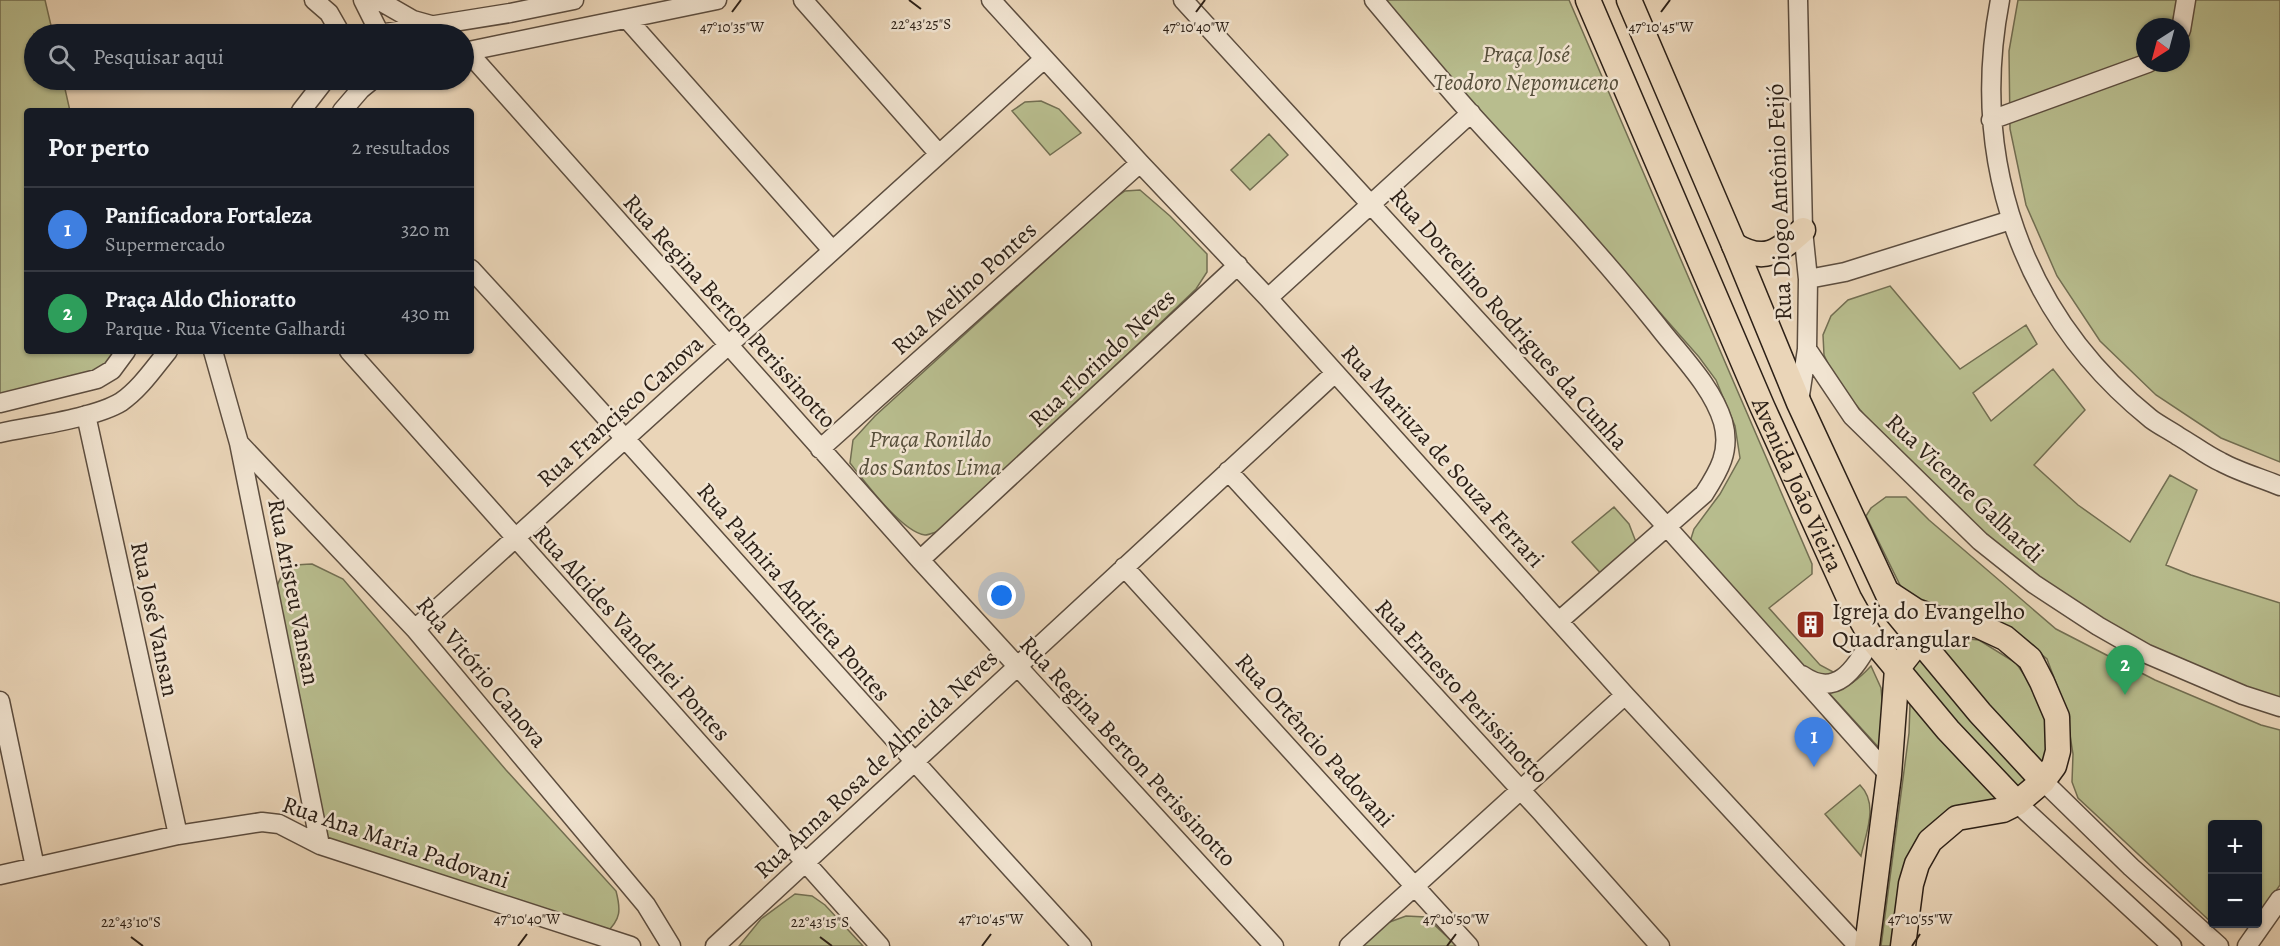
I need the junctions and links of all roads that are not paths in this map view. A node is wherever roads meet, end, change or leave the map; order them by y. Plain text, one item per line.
1 (314, 0) edge
2 (363, 0) edge
3 (378, 0) edge
4 (717, 0) edge
5 (803, 0) edge
6 (991, 0) edge
7 (1183, 0) edge
8 (1374, 0) edge
9 (1588, 0) edge
10 (1629, 0) edge
11 (1798, 0) edge
12 (2000, 0) edge
13 (2186, 0) edge
14 (562, 1) edge
15 (2183, 18) edge
16 (628, 20) junction
17 (335, 24) edge
18 (375, 24) edge
19 (427, 24) edge
20 (445, 24) edge
21 (474, 49) edge
22 (1044, 60) junction
23 (474, 61) edge
24 (2136, 67) edge
25 (317, 90) edge
26 (359, 90) edge
27 (303, 108) edge
28 (344, 108) edge
29 (1471, 113) junction
30 (1991, 120) junction
31 (939, 154) junction
32 (1140, 163) junction
33 (1371, 204) junction
34 (2011, 220) junction
35 (1803, 230) junction
36 (1734, 245) junction
37 (832, 250) junction
38 (1238, 265) junction
39 (474, 272) edge
40 (1808, 279) junction
41 (1268, 298) junction
42 (728, 345) junction
43 (1807, 349) junction
44 (124, 354) edge
45 (166, 354) edge
46 (214, 354) edge
47 (352, 354) edge
48 (1335, 373) junction
49 (0, 403) edge
50 (1799, 403) junction
51 (86, 415) junction
52 (0, 433) edge
53 (626, 437) junction
54 (239, 442) junction
55 (820, 449) junction
56 (1228, 471) junction
57 (2280, 486) edge
58 (1667, 527) junction
59 (516, 538) junction
60 (920, 560) junction
61 (1124, 567) junction
62 (1886, 591) junction
63 (1559, 621) junction
64 (1952, 624) junction
65 (416, 629) junction
66 (1872, 639) junction
67 (1919, 641) junction
68 (1017, 666) junction
69 (1897, 669) junction
70 (1798, 673) junction
71 (1625, 695) junction
72 (0, 701) edge
73 (2280, 707) edge
74 (913, 762) junction
75 (1889, 775) junction
76 (2043, 781) junction
77 (1520, 789) junction
78 (2016, 803) junction
79 (178, 834) junction
80 (321, 845) junction
81 (804, 863) junction
82 (35, 867) junction
83 (0, 875) edge
84 (1415, 885) junction
85 (2280, 899) edge
86 (631, 946) edge
87 (671, 946) edge
88 (715, 946) edge
89 (880, 946) edge
90 (1082, 946) edge
91 (1274, 946) edge
92 (1349, 946) edge
93 (1469, 946) edge
94 (1660, 946) edge
95 (1858, 946) edge
96 (1867, 946) edge
97 (1903, 946) edge
98 (2172, 946) edge
99 (2219, 946) edge
100 (2247, 946) edge

1 - 17 street
2 - 18 street
3 - 19 street
4 - 16 street
5 - 31 street
6 - 22 street, Rua Mariuza de Souza Ferrari
7 - 33 street, Rua Dorcelino Rodrigues da Cunha
8 - 29 street
9 - 66 main road, Avenida João Vieira
10 - 36 main road, Avenida João Vieira
11 - 35 street, Rua Diogo Antônio Feijó
12 - 30 street
13 - 15 street
14 - 20 street
16 - 21 street
16 - 37 street
22 - 31 street, Rua Francisco Canova
22 - 32 street, Rua Mariuza de Souza Ferrari
23 - 42 street, Rua Regina Berton Perissinotto
24 - 30 street
25 - 27 street
26 - 28 street
29 - 33 street
29 - 58 street
30 - 34 street
31 - 37 street, Rua Francisco Canova
32 - 38 street, Rua Mariuza de Souza Ferrari
32 - 55 street, Rua Avelino Pontes
33 - 41 street
33 - 58 street, Rua Dorcelino Rodrigues da Cunha
34 - 40 street
34 - 57 street
35 - 36 main road
35 - 40 street, Rua Diogo Antônio Feijó
36 - 50 main road, Avenida João Vieira
37 - 42 street, Rua Francisco Canova
38 - 41 street, Rua Mariuza de Souza Ferrari
38 - 60 street, Rua Florindo Neves
39 - 53 street, Rua Palmira Andrieta Pontes
40 - 43 street, Rua Diogo Antônio Feijó
41 - 48 street, Rua Mariuza de Souza Ferrari
42 - 53 street, Rua Francisco Canova
42 - 55 street, Rua Regina Berton Perissinotto
43 - 50 street, Rua Diogo Antônio Feijó
43 - 73 street, Rua Vicente Galhardi
44 - 49 street
45 - 51 street
46 - 54 street, Rua Aristeu Vansan
47 - 59 street, Rua Alcides Vanderlei Pontes
48 - 56 street, Rua Anna Rosa de Almeida Neves
48 - 63 street, Rua Mariuza de Souza Ferrari
50 - 62 main road, Avenida João Vieira
51 - 52 street
51 - 79 street, Rua José Vansan
53 - 59 street, Rua Francisco Canova
53 - 74 street, Rua Palmira Andrieta Pontes
54 - 65 street, Rua Vitório Canova
54 - 80 street, Rua Aristeu Vansan
55 - 60 street, Rua Regina Berton Perissinotto
56 - 61 street, Rua Anna Rosa de Almeida Neves
56 - 77 street, Rua Ernesto Perissinotto
58 - 63 street
58 - 70 street, Rua Dorcelino Rodrigues da Cunha
59 - 65 street, Rua Francisco Canova
59 - 81 street, Rua Alcides Vanderlei Pontes
60 - 68 street, Rua Regina Berton Perissinotto
61 - 68 street, Rua Anna Rosa de Almeida Neves
61 - 84 street, Rua Ortêncio Padovani
62 - 64 main road
62 - 67 main road, Avenida João Vieira
63 - 71 street, Rua Mariuza de Souza Ferrari
64 - 67 main road
64 - 76 main road
65 - 87 street, Rua Vitório Canova
66 - 69 main road, Avenida João Vieira
66 - 70 street, Rua Dorcelino Rodrigues da Cunha
67 - 69 main road
67 - 76 main road, Avenida João Vieira
68 - 74 street, Rua Anna Rosa de Almeida Neves
68 - 91 street, Rua Regina Berton Perissinotto
69 - 75 main road
69 - 78 main road, Avenida João Vieira
70 - 75 street, Rua Dorcelino Rodrigues da Cunha
71 - 77 street
71 - 95 street, Rua Mariuza de Souza Ferrari
72 - 82 street
74 - 81 street, Rua Anna Rosa de Almeida Neves
74 - 90 street, Rua Palmira Andrieta Pontes
75 - 96 main road
76 - 78 main road
76 - 99 street, Avenida João Vieira
77 - 84 street
77 - 94 street, Rua Ernesto Perissinotto
78 - 97 main road
78 - 98 street, Avenida João Vieira
79 - 80 street, Rua Ana Maria Padovani
79 - 82 street, Rua Ana Maria Padovani
80 - 86 street, Rua Ana Maria Padovani
81 - 88 street, Rua Anna Rosa de Almeida Neves
81 - 89 street, Rua Alcides Vanderlei Pontes
82 - 83 street, Rua Ana Maria Padovani
84 - 92 street
84 - 93 street, Rua Ortêncio Padovani
85 - 100 street

